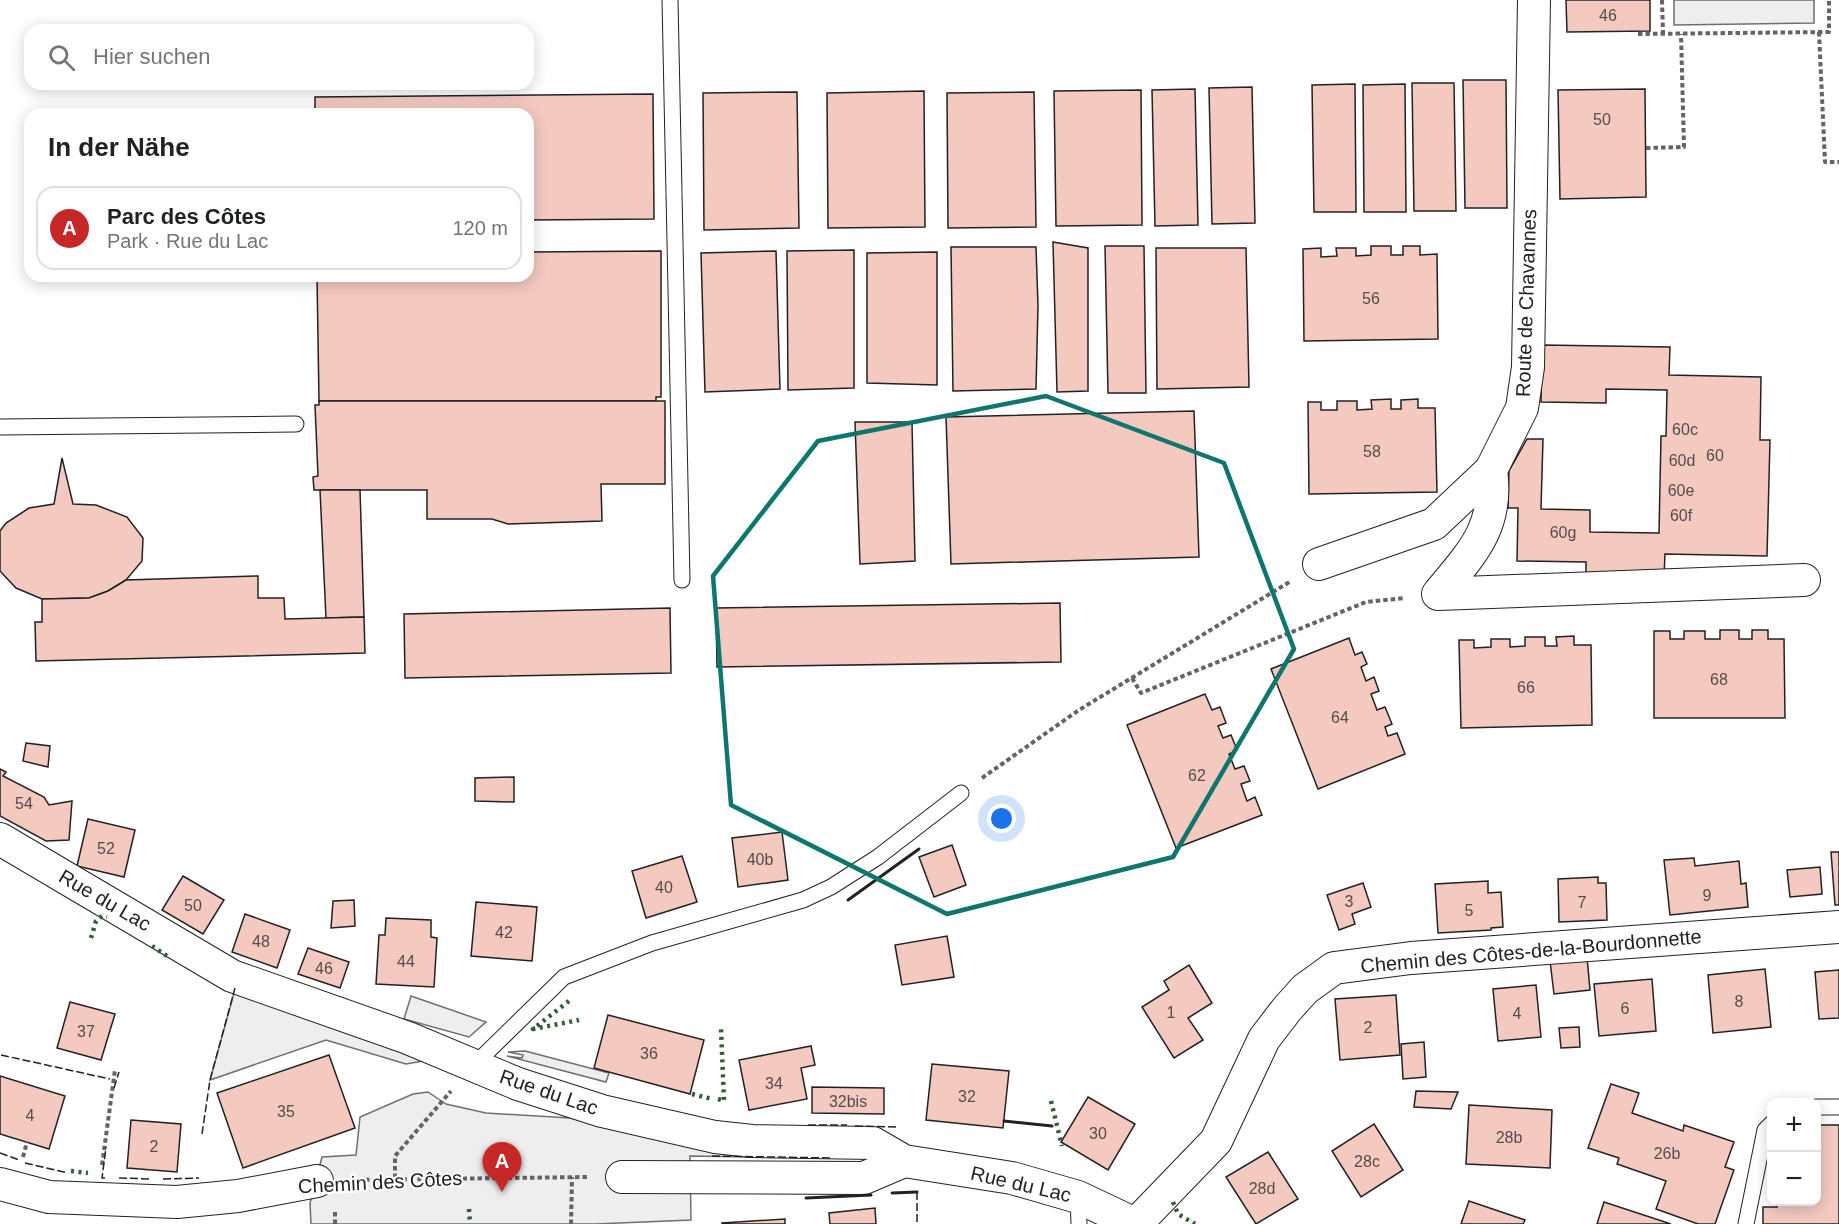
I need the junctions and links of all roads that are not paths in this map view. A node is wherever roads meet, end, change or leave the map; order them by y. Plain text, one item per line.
1 (670, 0) edge
2 (1534, 0) edge
3 (296, 424) dead end
4 (0, 427) edge
5 (1491, 470) junction
6 (1319, 564) road end
7 (682, 580) dead end
8 (1804, 580) dead end
9 (961, 793) road end
10 (0, 839) edge
11 (1839, 927) edge
12 (463, 1062) junction
13 (1821, 1107) edge
14 (1839, 1107) edge
15 (1767, 1128) edge
16 (904, 1161) junction
17 (622, 1177) road end
18 (317, 1181) road end
19 (0, 1184) edge
20 (1079, 1210) edge
21 (1135, 1224) edge
22 (1746, 1224) edge

1 - 7 lane
2 - 5 street, Route de Chavannes
3 - 4 lane
5 - 6 street, Route de Chavannes
5 - 8 street
9 - 12 lane
10 - 12 street, Rue du Lac
11 - 21 street, Chemin des Côtes-de-la-Bourdonnette
12 - 16 street, Rue du Lac
13 - 14 lane
15 - 22 lane
16 - 17 street
16 - 20 street, Rue du Lac
18 - 19 street, Chemin des Côtes
20 - 21 street, Rue du Lac

